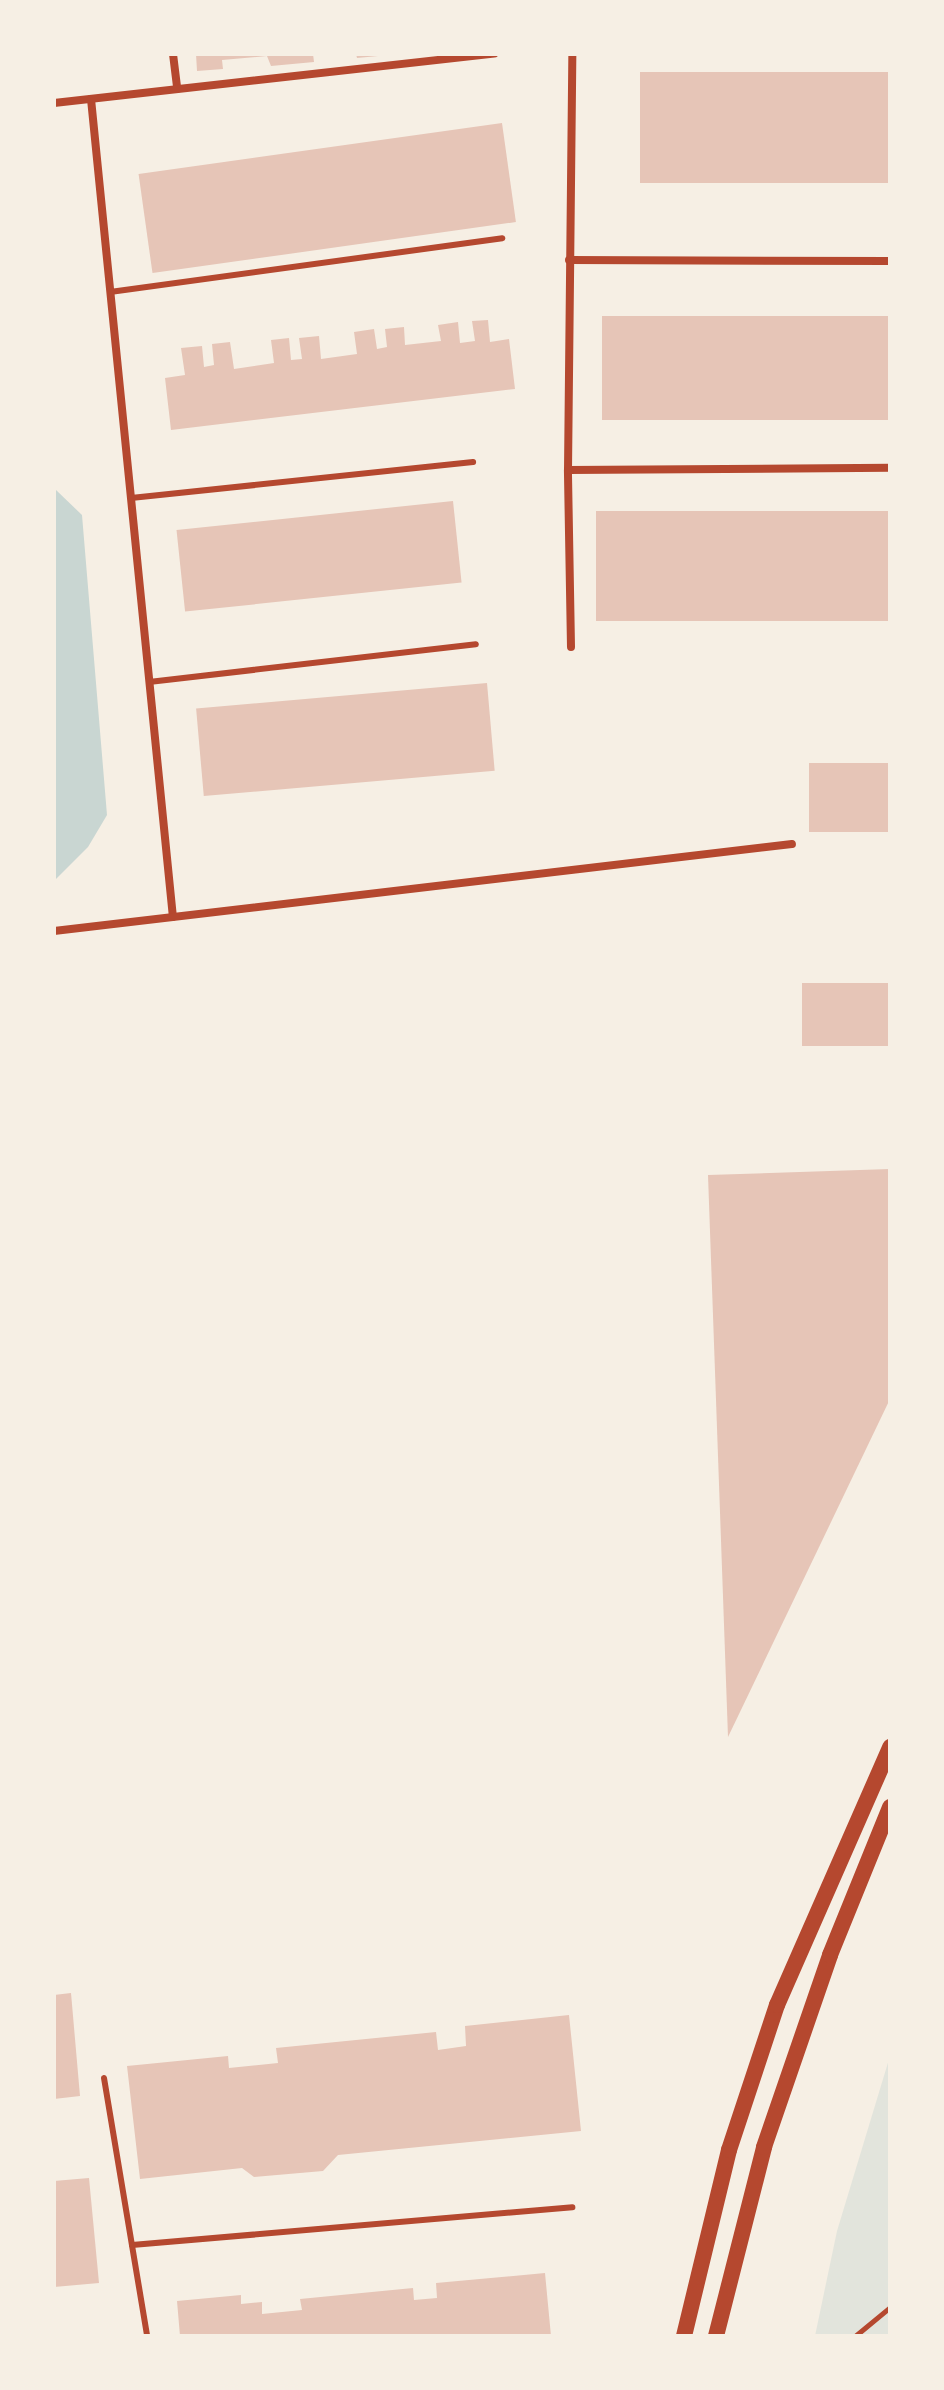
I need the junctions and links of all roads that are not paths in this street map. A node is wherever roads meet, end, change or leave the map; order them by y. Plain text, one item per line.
1 (173, 54) edge
2 (494, 54) edge
3 (572, 54) edge
4 (177, 89) junction
5 (91, 99) junction
6 (54, 103) edge
7 (502, 238) dead end
8 (569, 260) junction
9 (890, 261) edge
10 (110, 292) junction
11 (473, 462) dead end
12 (890, 468) edge
13 (568, 470) junction
14 (131, 498) junction
15 (476, 644) dead end
16 (571, 647) dead end
17 (149, 682) junction
18 (792, 844) dead end
19 (173, 917) junction
20 (54, 931) edge
21 (890, 1747) edge
22 (890, 1807) edge
23 (104, 2078) dead end
24 (572, 2207) dead end
25 (132, 2245) junction
26 (147, 2336) edge
27 (684, 2336) edge
28 (716, 2336) edge

1 - 4 street
2 - 4 street
3 - 8 street
4 - 5 street
5 - 6 street
5 - 10 street
7 - 10 lane
8 - 9 street
8 - 13 street
10 - 14 street
11 - 14 lane
12 - 13 street
13 - 16 street
14 - 17 street
15 - 17 lane
17 - 19 street
18 - 19 street
19 - 20 street
21 - 27 main road
22 - 28 main road
23 - 25 lane
24 - 25 lane
25 - 26 lane

